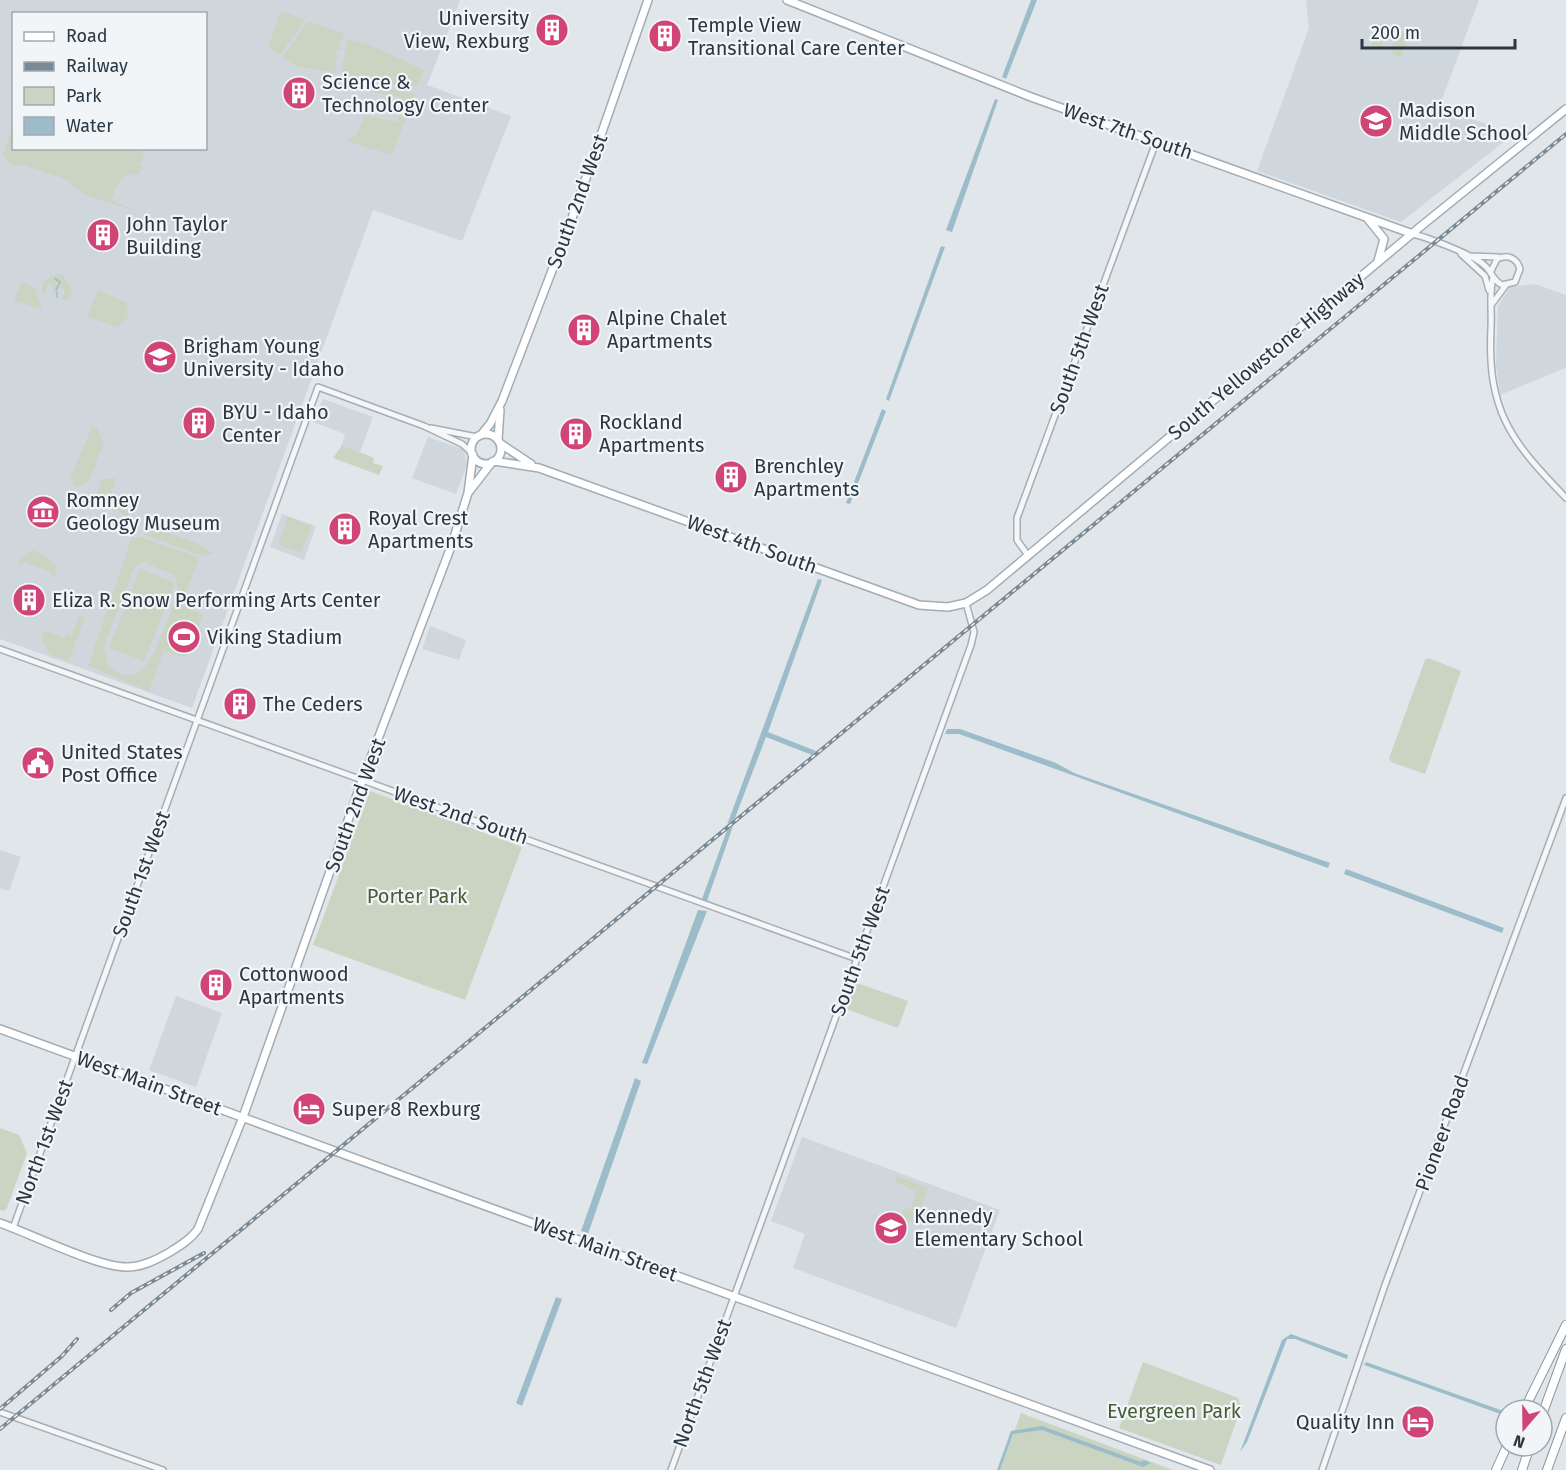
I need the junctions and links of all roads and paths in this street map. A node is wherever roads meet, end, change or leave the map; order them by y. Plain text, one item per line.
1 (648, 0) edge
2 (787, 0) edge
3 (1566, 109) edge
4 (1156, 142) junction
5 (1366, 218) junction
6 (1413, 234) junction
7 (1460, 253) junction
8 (1470, 256) junction
9 (1499, 258) junction
10 (1377, 264) junction
11 (1492, 274) junction
12 (1506, 285) junction
13 (1490, 290) junction
14 (1492, 304) junction
15 (502, 401) junction
16 (424, 426) junction
17 (479, 436) junction
18 (499, 442) junction
19 (472, 454) junction
20 (493, 462) junction
21 (539, 468) junction
22 (468, 493) junction
23 (1566, 498) edge
24 (1027, 554) junction
25 (966, 603) junction
26 (0, 649) edge
27 (196, 721) junction
28 (362, 781) junction
29 (1566, 798) edge
30 (857, 959) junction
31 (0, 1029) edge
32 (75, 1056) junction
33 (243, 1117) junction
34 (0, 1223) edge
35 (13, 1228) junction
36 (734, 1296) junction
37 (1566, 1325) edge
38 (1566, 1349) edge
39 (1530, 1398) edge
40 (1548, 1398) edge
41 (0, 1412) edge
42 (1566, 1418) edge
43 (163, 1470) edge
44 (671, 1470) edge
45 (1210, 1470) edge
46 (1322, 1470) edge
47 (1547, 1470) edge

1 - 15 main road, South 2nd West
2 - 4 main road, West 7th South
3 - 6 main road, South Yellowstone Highway
4 - 5 main road, West 7th South
4 - 24 street, South 5th West
5 - 6 main road, West 7th South
5 - 10 main road
6 - 7 street, West 7th South
6 - 10 main road, South Yellowstone Highway
7 - 8 street, West 7th South
7 - 13 street
8 - 9 street, West 7th South
8 - 11 street, West 7th South
9 - 11 street
9 - 12 street
10 - 24 main road, South Yellowstone Highway
11 - 12 street
11 - 13 street
12 - 14 street
13 - 14 street
14 - 23 street
15 - 17 main road, South 2nd West
15 - 18 main road, South 2nd West
16 - 17 street
16 - 19 street
16 - 27 street, South 1st West
17 - 18 main road
17 - 19 main road
18 - 20 main road
18 - 21 main road, West 4th South
19 - 20 main road
19 - 22 main road, South 2nd West
20 - 21 main road, West 4th South
20 - 22 main road, South 2nd West
21 - 25 main road, West 4th South
22 - 28 main road, South 2nd West
24 - 25 main road, South Yellowstone Highway
25 - 30 street, South 5th West
26 - 27 street, West 2nd South
27 - 28 street, West 2nd South
27 - 32 street, South 1st West
28 - 30 street, West 2nd South
28 - 33 main road, South 2nd West
29 - 46 street, Pioneer Road
30 - 36 street, South 5th West
31 - 32 main road, West Main Street
32 - 33 main road, West Main Street
32 - 35 street, North 1st West
33 - 35 main road, South 2nd West
33 - 36 main road, West Main Street
34 - 35 main road, South 2nd West
36 - 44 street, North 5th West
36 - 45 main road, West Main Street
37 - 39 highway
38 - 40 highway
41 - 43 street
42 - 47 highway

